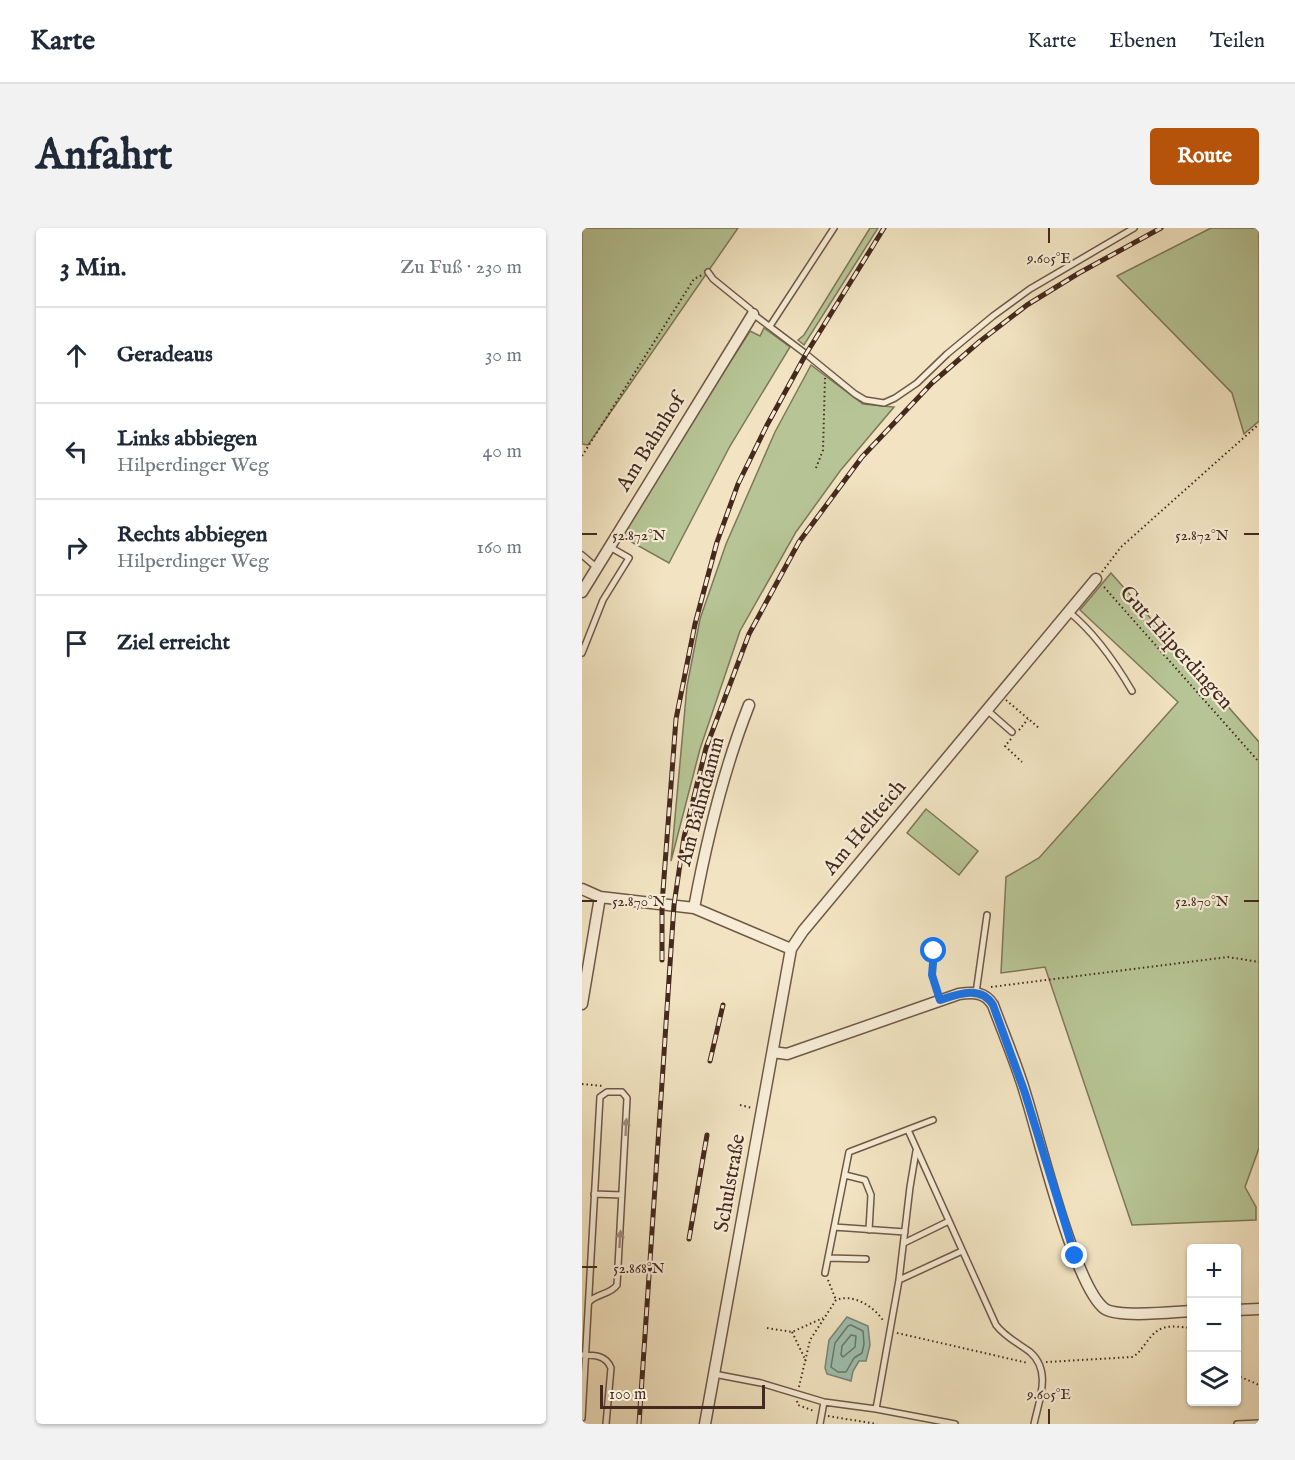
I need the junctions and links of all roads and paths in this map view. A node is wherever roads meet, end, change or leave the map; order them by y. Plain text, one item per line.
1 (834, 228) edge
2 (1134, 228) edge
3 (708, 272) joint
4 (753, 314) junction
5 (770, 326) junction
6 (825, 369) junction
7 (1259, 424) edge
8 (582, 456) edge
9 (816, 468) dead end
10 (608, 546) junction
11 (582, 555) edge
12 (596, 567) junction
13 (1096, 579) junction
14 (582, 592) edge
15 (1069, 612) junction
16 (582, 653) edge
17 (1132, 691) dead end
18 (1000, 695) junction
19 (749, 705) dead end
20 (987, 710) junction
21 (1028, 719) junction
22 (1039, 728) dead end
23 (1012, 732) dead end
24 (1022, 762) dead end
25 (1259, 762) edge
26 (582, 889) edge
27 (600, 897) junction
28 (694, 908) junction
29 (987, 915) dead end
30 (791, 949) junction
31 (934, 951) dead end
32 (1259, 963) edge
33 (980, 994) junction
34 (940, 1000) junction
35 (582, 1004) edge
36 (772, 1052) junction
37 (933, 1120) dead end
38 (908, 1130) junction
39 (916, 1150) junction
40 (844, 1175) junction
41 (594, 1194) junction
42 (622, 1195) junction
43 (949, 1221) junction
44 (834, 1227) junction
45 (869, 1230) junction
46 (905, 1232) junction
47 (904, 1243) junction
48 (962, 1251) junction
49 (828, 1258) junction
50 (866, 1259) dead end
51 (825, 1273) joint
52 (899, 1280) junction
53 (836, 1299) junction
54 (589, 1302) junction
55 (1259, 1309) edge
56 (1241, 1310) edge
57 (1187, 1311) edge
58 (823, 1318) junction
59 (767, 1328) dead end
60 (1187, 1328) edge
61 (890, 1331) junction
62 (792, 1332) junction
63 (584, 1355) edge
64 (806, 1360) junction
65 (1039, 1363) junction
66 (714, 1374) junction
67 (1241, 1378) edge
68 (1259, 1388) edge
69 (797, 1395) junction
70 (824, 1402) junction
71 (876, 1409) junction
72 (822, 1414) junction
73 (582, 1418) edge
74 (1259, 1423) edge
75 (606, 1424) edge
76 (705, 1424) edge
77 (820, 1424) edge
78 (877, 1424) edge
79 (955, 1424) edge
80 (1034, 1424) edge
81 (1238, 1424) edge

1 - 5 lane
2 - 6 lane
3 - 4 lane
3 - 8 path
4 - 5 lane
4 - 10 street, Am Bahnhof
5 - 6 lane
6 - 9 path
7 - 13 path
10 - 12 street, Am Bahnhof
10 - 16 lane
11 - 12 lane
12 - 14 street, Am Bahnhof
13 - 15 street, Am Hellteich
13 - 25 path, Gut Hilperdingen
15 - 17 lane
15 - 18 street, Am Hellteich
18 - 20 street, Am Hellteich
18 - 21 path
19 - 28 street, Am Bahndamm
20 - 23 lane
20 - 30 street, Am Hellteich
21 - 22 path
21 - 24 path
26 - 27 street
27 - 28 street
27 - 35 street
28 - 30 street
29 - 33 lane
30 - 36 street, Schulstraße
31 - 34 path
32 - 33 path
33 - 34 street
33 - 57 street
34 - 36 street
36 - 66 street, Schulstraße
37 - 38 lane
38 - 39 lane
38 - 40 lane
39 - 43 lane
39 - 46 lane
40 - 44 lane
40 - 45 lane
41 - 42 lane
42 -> 41 lane
41 - 54 lane
54 -> 42 lane
43 - 47 lane
43 - 48 lane
44 - 45 lane
44 - 49 lane
45 - 46 lane
46 - 47 lane
47 - 52 lane
48 - 52 lane
48 - 65 lane
49 - 50 lane
49 - 51 lane
51 - 53 path
52 - 61 lane
53 - 58 path
53 - 61 path
54 - 63 lane
55 - 56 street
58 - 62 path
58 - 64 path
59 - 62 path
60 - 65 path
61 - 65 path
61 - 71 lane
62 - 64 path
63 - 73 lane
63 - 75 lane
64 - 69 path
65 - 80 lane
66 - 69 lane
66 - 76 street, Schulstraße
67 - 68 path
69 - 70 lane
69 - 72 path
70 - 71 lane
70 - 72 lane
71 - 79 lane
72 - 77 lane
72 - 78 path
74 - 81 lane

